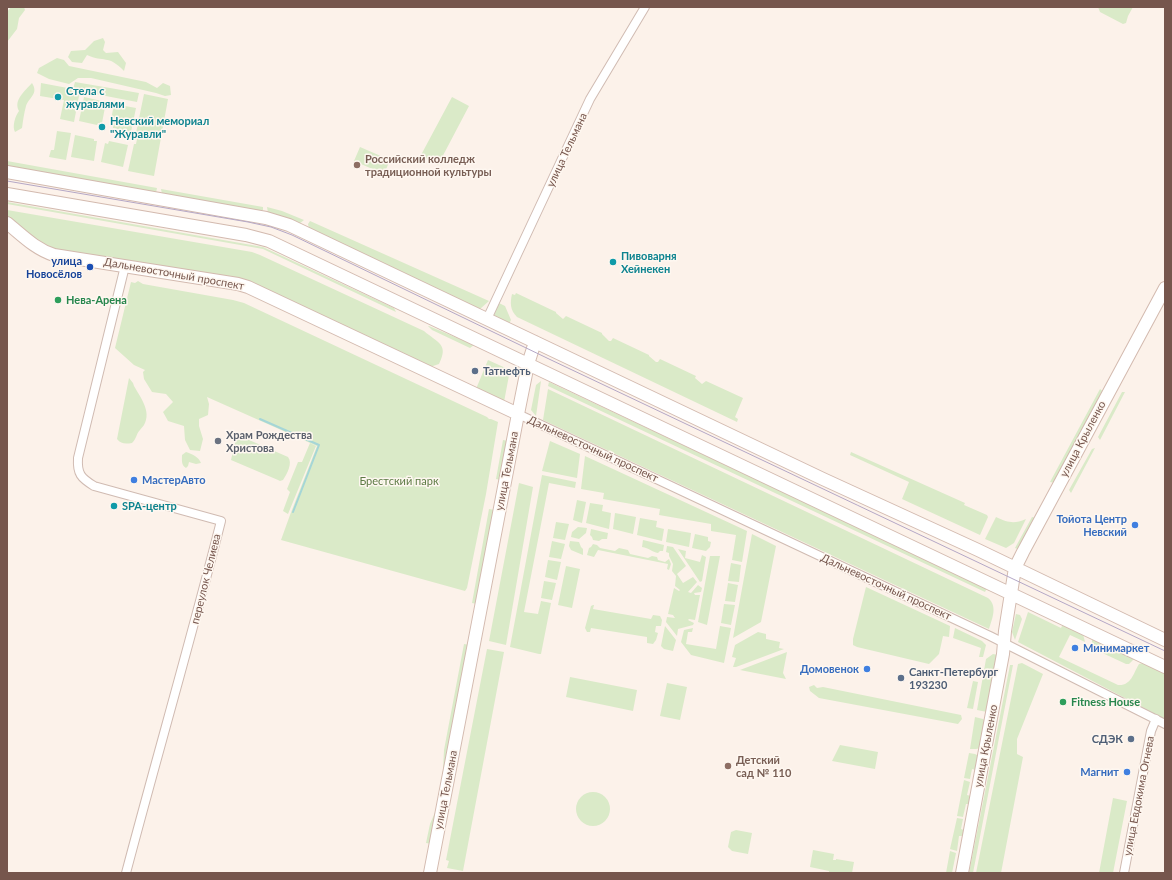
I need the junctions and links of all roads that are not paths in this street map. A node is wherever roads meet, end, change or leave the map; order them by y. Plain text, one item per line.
1 (645, 7) edge
2 (7, 172) edge
3 (7, 194) edge
4 (7, 223) edge
5 (125, 266) junction
6 (1165, 288) edge
7 (1165, 303) edge
8 (488, 319) junction
9 (535, 342) junction
10 (531, 366) junction
11 (521, 416) junction
12 (1019, 570) junction
13 (1012, 594) junction
14 (1165, 640) edge
15 (1004, 642) junction
16 (1165, 667) edge
17 (1156, 719) junction
18 (1165, 724) edge
19 (126, 873) edge
20 (430, 873) edge
21 (438, 873) edge
22 (962, 873) edge
23 (1124, 873) edge

1 - 8 street, улица Тельмана
2 - 8 main road
3 - 10 main road
4 - 5 main road, Дальневосточный проспект
5 - 11 main road, Дальневосточный проспект
5 - 19 street, переулок Челиева
6 - 12 main road, улица Крыленко
7 - 12 main road, улица Крыленко
8 - 9 main road
9 - 10 main road, улица Тельмана
9 - 12 main road
10 - 11 main road, улица Тельмана
10 - 13 main road
11 - 15 street, Дальневосточный проспект
11 - 20 main road, улица Тельмана
11 - 21 main road, улица Тельмана
12 - 13 main road, улица Крыленко
12 - 14 main road
13 - 15 main road, улица Крыленко
13 - 16 main road
15 - 17 street, Дальневосточный проспект
15 - 22 main road, улица Крыленко
17 - 18 street, Дальневосточный проспект
17 - 23 street, улица Евдокима Огнева

